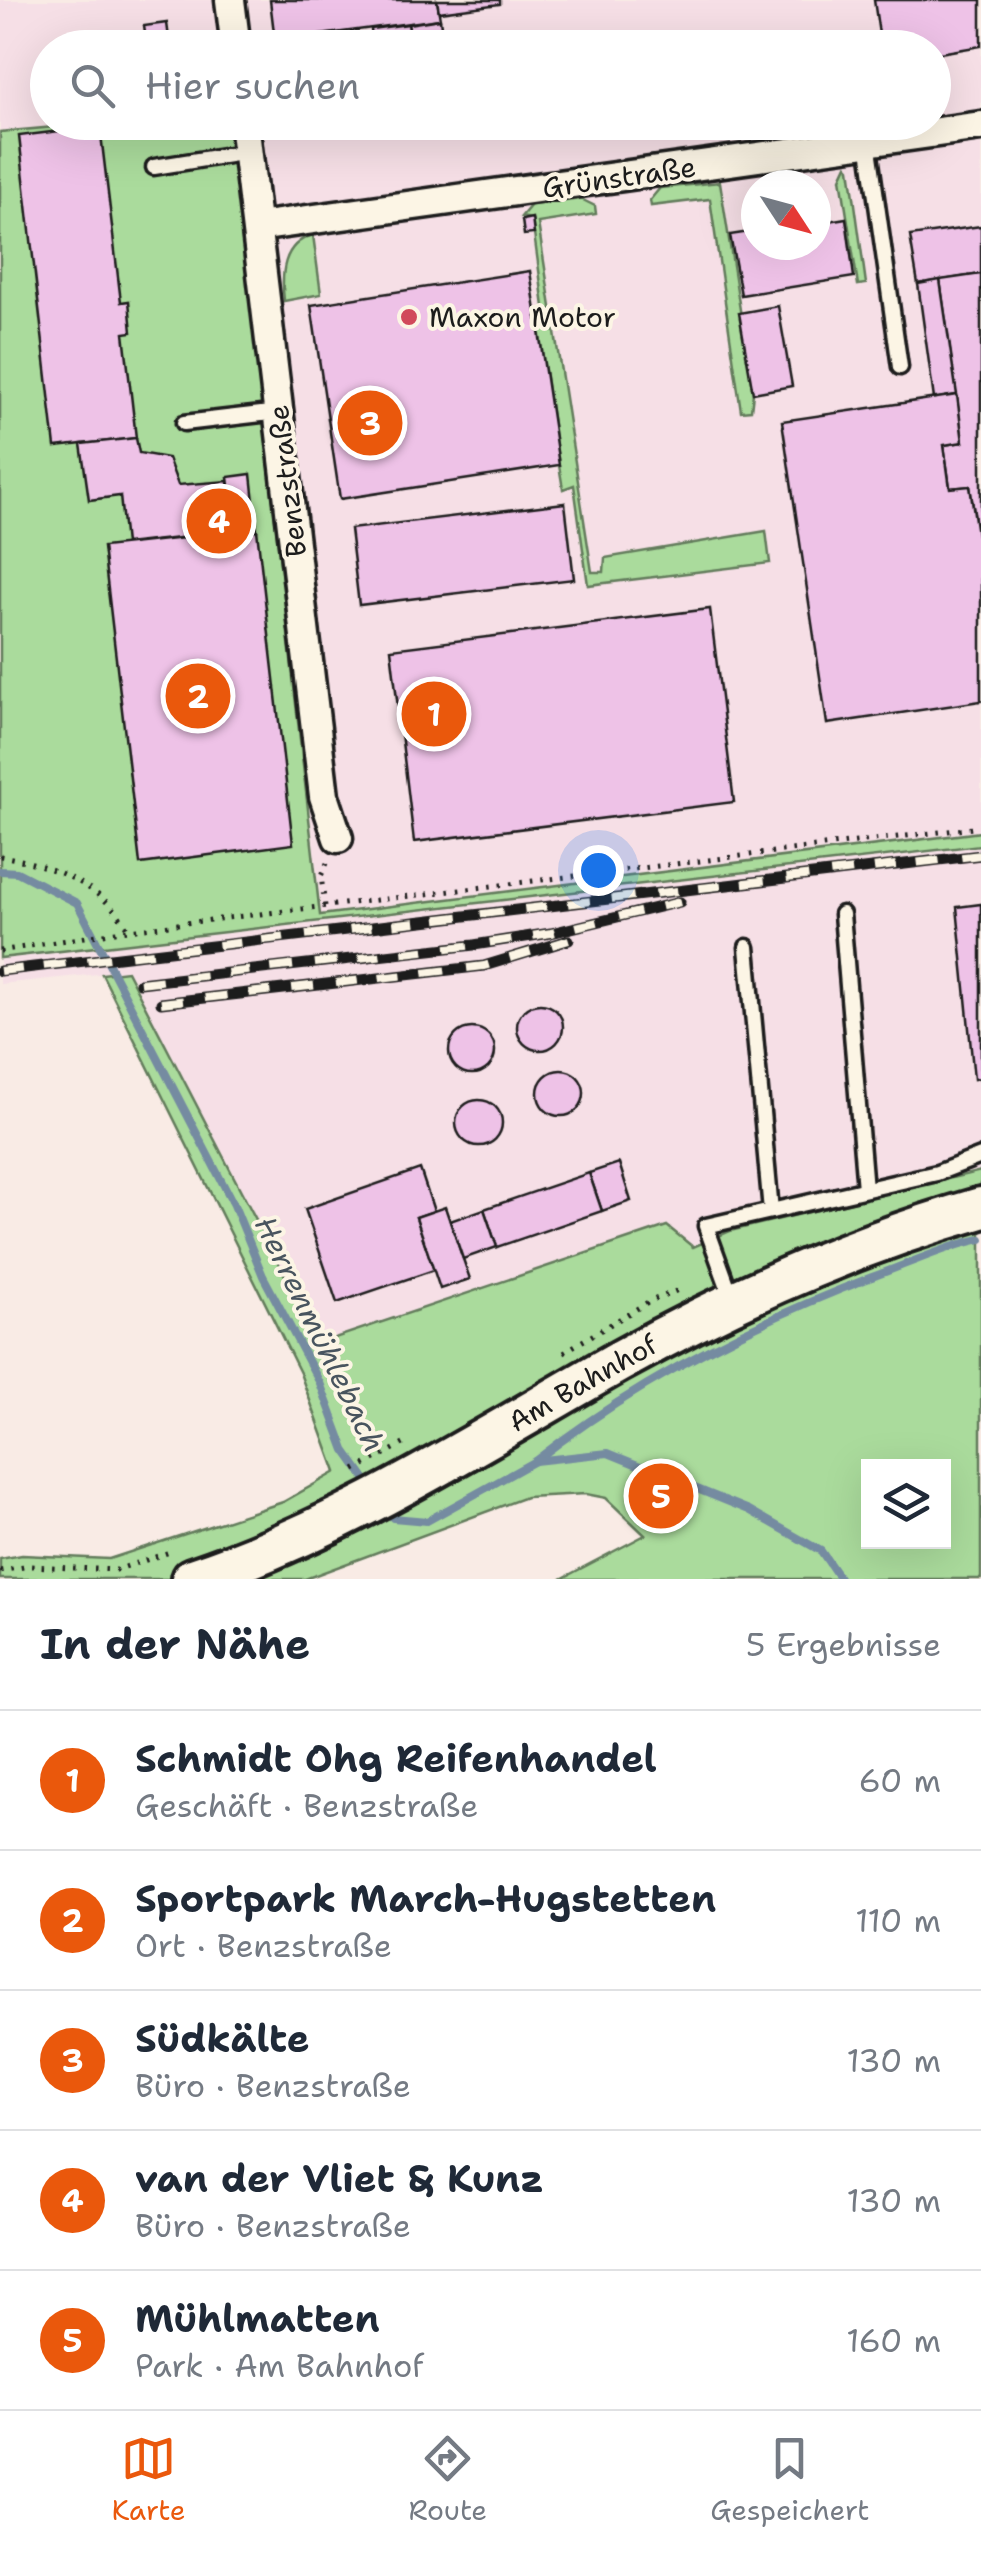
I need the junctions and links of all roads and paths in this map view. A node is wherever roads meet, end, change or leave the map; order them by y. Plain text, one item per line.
1 (230, 0) edge
2 (234, 30) edge
3 (981, 126) edge
4 (951, 130) edge
5 (246, 140) edge
6 (868, 140) joint
7 (248, 152) junction
8 (154, 166) dead end
9 (257, 226) junction
10 (900, 367) dead end
11 (280, 412) junction
12 (184, 423) dead end
13 (981, 828) edge
14 (338, 838) joint
15 (0, 856) edge
16 (326, 907) junction
17 (842, 914) dead end
18 (128, 930) junction
19 (747, 947) dead end
20 (0, 951) edge
21 (981, 1156) edge
22 (865, 1190) junction
23 (981, 1208) edge
24 (771, 1211) junction
25 (733, 1302) junction
26 (189, 1563) edge
27 (0, 1571) edge

1 - 2 street
3 - 4 street, Grünstraße
5 - 7 street, Benzstraße
6 - 9 street, Grünstraße
6 - 10 lane
7 - 8 lane
7 - 9 street, Benzstraße
9 - 11 street, Benzstraße
11 - 12 lane
11 - 14 street, Benzstraße
13 - 16 path
14 - 16 path
15 - 18 path
16 - 18 path
17 - 22 lane
18 - 20 path
19 - 24 lane
21 - 22 lane
22 - 24 lane
23 - 25 main road, Am Bahnhof
24 - 25 lane
25 - 26 main road, Am Bahnhof
26 - 27 path

